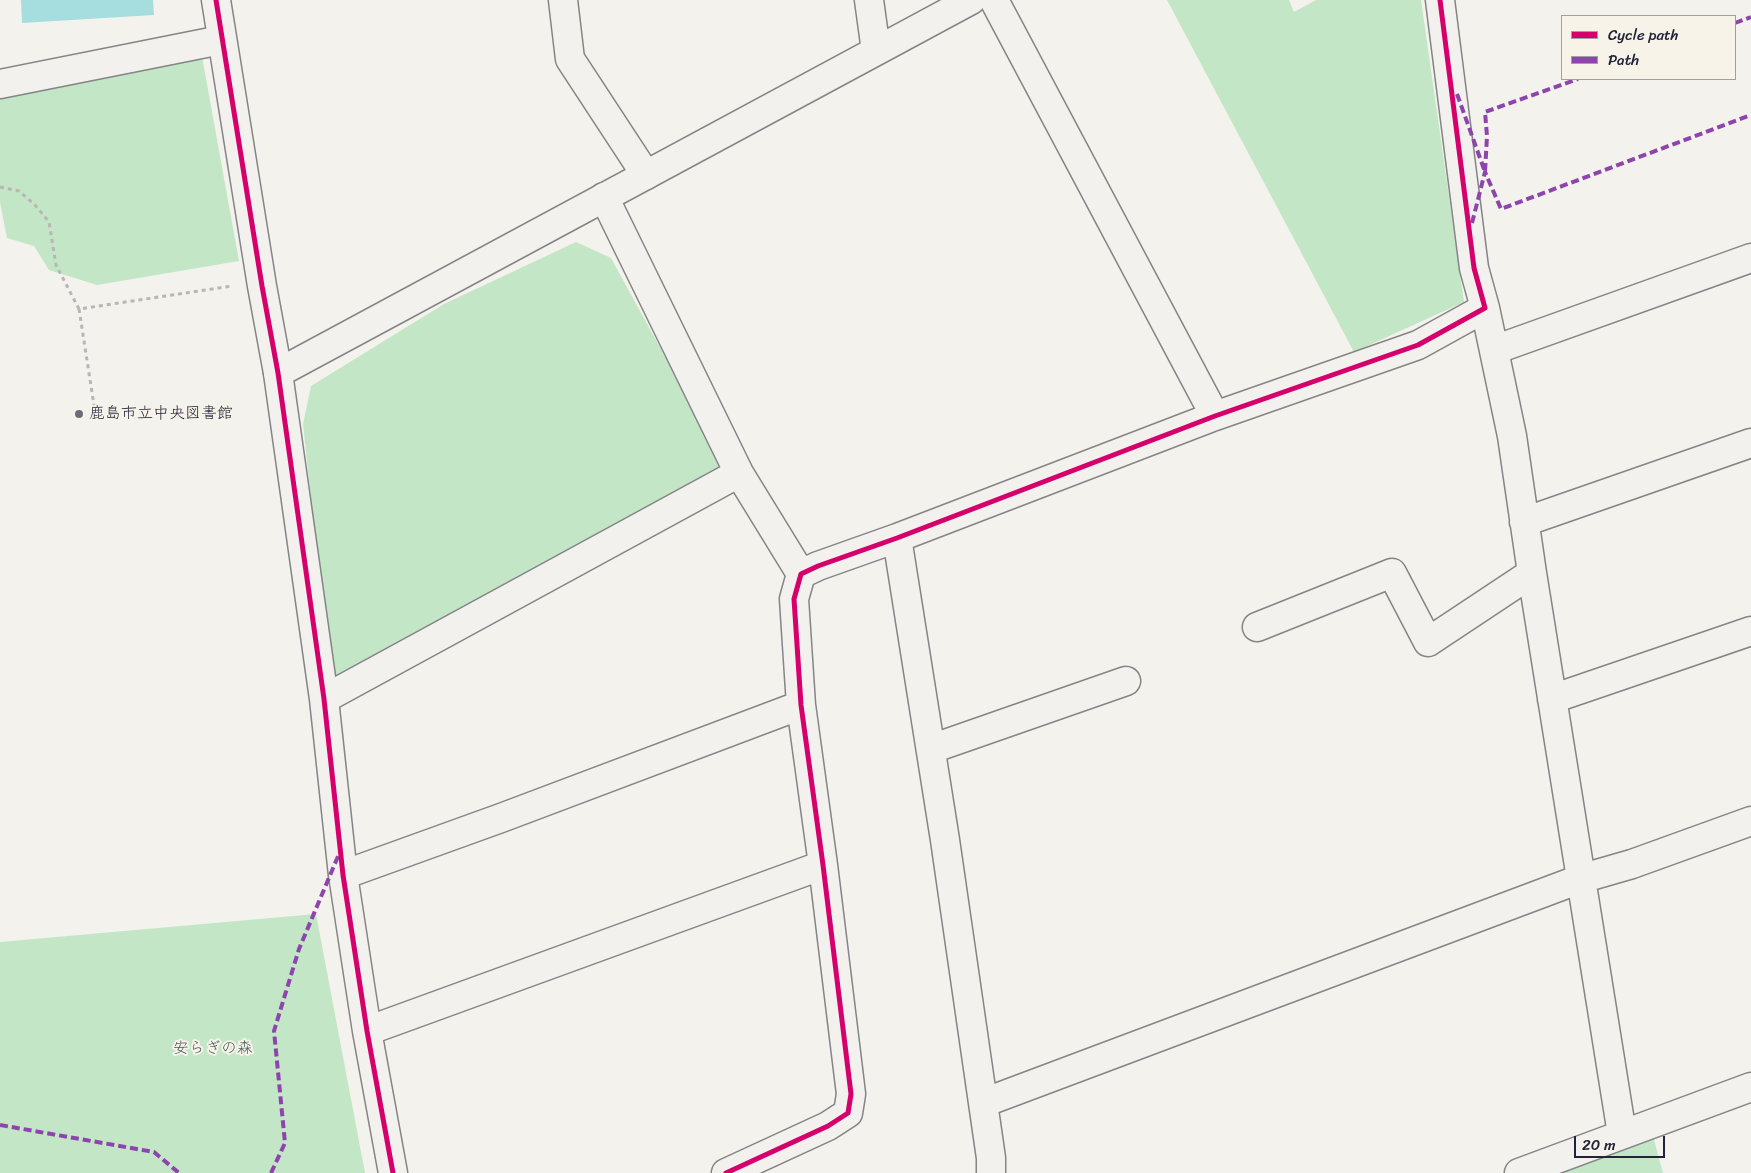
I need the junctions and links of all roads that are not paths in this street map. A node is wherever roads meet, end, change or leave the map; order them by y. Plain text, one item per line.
1 (216, 0) edge
2 (563, 0) edge
3 (869, 0) edge
4 (971, 0) edge
5 (994, 0) edge
6 (1440, 0) edge
7 (221, 40) junction
8 (876, 51) junction
9 (0, 84) edge
10 (646, 175) junction
11 (604, 197) junction
12 (1751, 258) edge
13 (1485, 308) junction
14 (1494, 350) junction
15 (278, 373) junction
16 (1215, 416) junction
17 (1751, 443) edge
18 (739, 473) junction
19 (1524, 522) junction
20 (897, 538) junction
21 (1532, 573) junction
22 (801, 574) junction
23 (1257, 627) dead end
24 (1751, 631) edge
25 (1126, 681) dead end
26 (324, 699) junction
27 (1552, 699) junction
28 (801, 705) junction
29 (931, 749) junction
30 (1751, 821) edge
31 (824, 865) junction
32 (343, 875) junction
33 (1580, 880) junction
34 (367, 1032) junction
35 (1751, 1087) edge
36 (983, 1103) junction
37 (1622, 1134) junction
38 (393, 1173) edge
39 (726, 1173) edge
40 (991, 1173) edge
41 (1519, 1173) edge

1 - 7 street
2 - 10 street
3 - 8 street
4 - 8 street
5 - 16 street
6 - 13 street
7 - 9 street
7 - 15 street
8 - 10 street
10 - 11 street
11 - 15 street
11 - 18 street
12 - 14 street
13 - 14 street
13 - 16 street
14 - 19 street
15 - 26 street
16 - 20 street
17 - 19 street
18 - 22 street
18 - 26 street
19 - 21 street
20 - 22 street
20 - 29 street
21 - 23 street
21 - 27 street
22 - 28 street
24 - 27 street
25 - 29 street
26 - 32 street
27 - 33 street
28 - 31 street
28 - 32 street
29 - 36 street
30 - 33 street
31 - 34 street
31 - 39 street
32 - 34 street
33 - 36 street
33 - 37 street
34 - 38 street
35 - 37 street
36 - 40 street
37 - 41 street

